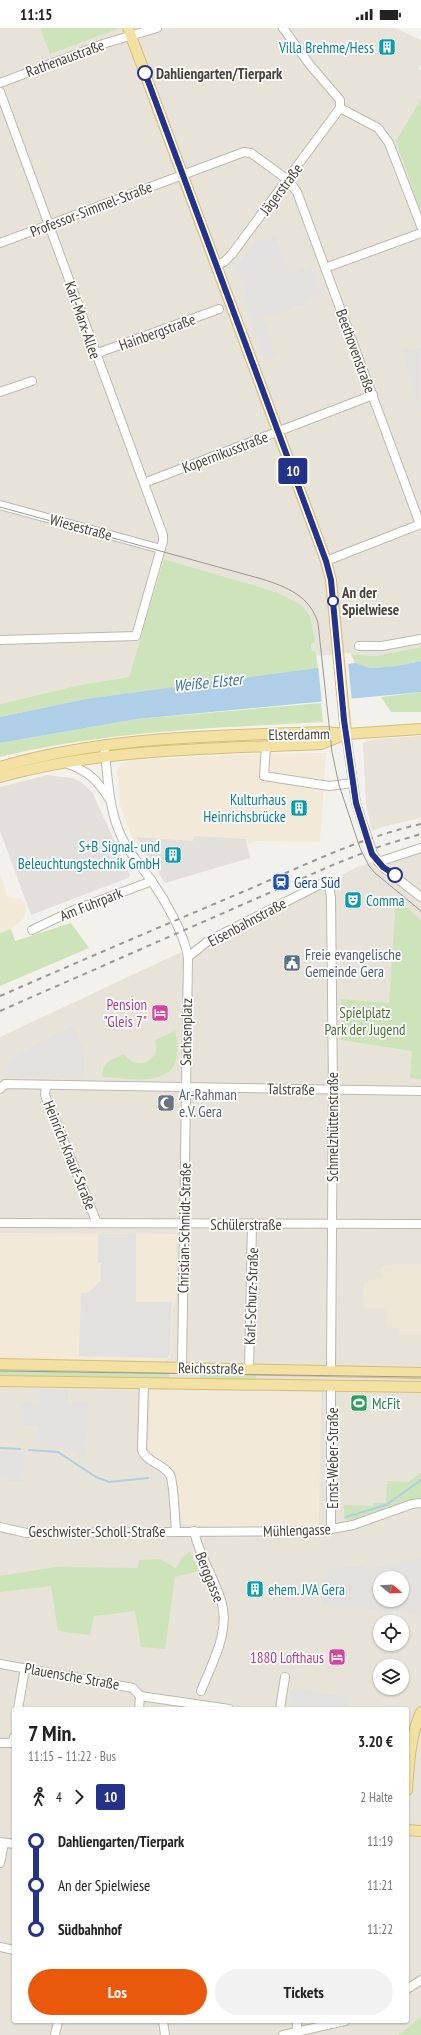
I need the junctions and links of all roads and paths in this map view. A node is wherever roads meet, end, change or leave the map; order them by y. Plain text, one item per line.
1 (157, 28) edge
2 (283, 28) edge
3 (130, 32) edge
4 (0, 83) edge
5 (0, 92) edge
6 (340, 108) junction
7 (183, 174) junction
8 (288, 180) junction
9 (49, 226) junction
10 (421, 226) edge
11 (421, 234) edge
12 (0, 244) edge
13 (216, 265) junction
14 (326, 268) junction
15 (219, 309) dead end
16 (95, 354) junction
17 (32, 381) dead end
18 (0, 392) edge
19 (373, 395) junction
20 (278, 432) junction
21 (144, 483) junction
22 (0, 505) edge
23 (421, 524) edge
24 (161, 549) junction
25 (326, 561) junction
26 (421, 639) edge
27 (0, 640) edge
28 (359, 646) dead end
29 (421, 729) edge
30 (346, 734) junction
31 (104, 745) junction
32 (266, 746) junction
33 (106, 757) junction
34 (66, 763) junction
35 (0, 767) edge
36 (0, 777) edge
37 (353, 783) junction
38 (111, 802) junction
39 (421, 848) edge
40 (378, 862) junction
41 (152, 880) junction
42 (329, 885) joint
43 (421, 897) edge
44 (32, 930) dead end
45 (188, 957) junction
46 (46, 1086) junction
47 (185, 1088) junction
48 (0, 1089) edge
49 (333, 1090) junction
50 (421, 1091) edge
51 (0, 1223) edge
52 (97, 1223) junction
53 (184, 1223) junction
54 (252, 1224) junction
55 (331, 1224) junction
56 (421, 1224) edge
57 (0, 1364) edge
58 (182, 1367) junction
59 (249, 1368) junction
60 (331, 1370) junction
61 (421, 1373) edge
62 (0, 1381) edge
63 (144, 1382) junction
64 (182, 1383) junction
65 (332, 1386) junction
66 (421, 1387) edge
67 (421, 1503) edge
68 (0, 1527) edge
69 (331, 1529) junction
70 (176, 1531) junction
71 (194, 1531) junction
72 (0, 1664) edge
73 (24, 1668) junction
74 (285, 1677) dead end
75 (201, 1691) dead end
76 (140, 1696) junction
77 (174, 1705) edge
78 (18, 1707) edge
79 (139, 1707) edge
80 (202, 1707) edge
81 (280, 1707) edge
82 (421, 1713) edge
83 (411, 1728) edge
84 (12, 1740) edge
85 (0, 1743) edge
86 (409, 1770) edge
87 (409, 1830) edge
88 (421, 1831) edge
89 (2, 1842) edge
90 (12, 1844) edge
91 (0, 1863) edge
92 (0, 1947) edge
93 (12, 1950) edge
94 (421, 1980) edge
95 (409, 1988) edge
96 (57, 2023) edge
97 (163, 2023) edge
98 (297, 2023) edge
99 (335, 2023) edge
100 (297, 2031) junction
101 (54, 2035) edge
102 (165, 2035) edge
103 (283, 2035) edge

1 - 3 street, Rathenaustraße
2 - 6 street
3 - 4 street, Rathenaustraße
3 - 7 main road
5 - 9 street, Karl-Marx-Allee
6 - 8 street, Jägerstraße
6 - 10 street
7 - 8 street, Professor-Simmel-Straße
7 - 9 street, Professor-Simmel-Straße
7 - 13 main road
8 - 13 street, Jägerstraße
8 - 14 street, Beethovenstraße
9 - 12 street, Professor-Simmel-Straße
9 - 16 street, Karl-Marx-Allee
11 - 14 street
13 - 20 main road
14 - 19 street, Beethovenstraße
15 - 16 street, Hainbergstraße
16 - 21 street, Karl-Marx-Allee
17 - 18 street
19 - 20 street, Kopernikusstraße
19 - 23 street, Beethovenstraße
20 - 21 street, Kopernikusstraße
20 - 25 main road
21 - 24 street, Karl-Marx-Allee
22 - 24 street, Wiesestraße
23 - 25 street
24 - 27 street
25 - 30 main road
26 - 28 street
29 - 30 main road
30 - 31 main road, Elsterdamm
30 - 32 main road, Elsterdamm
30 - 37 street
31 - 33 street
31 - 35 main road, Elsterdamm
32 - 33 main road, Elsterdamm
32 - 37 street
33 - 34 main road, Elsterdamm
33 - 38 street
34 - 36 main road, Elsterdamm
34 - 38 street
37 - 40 street
38 - 41 street
39 - 40 street
40 - 43 street
41 - 44 street, Am Fuhrpark
41 - 45 street
42 - 45 street, Eisenbahnstraße
42 - 49 street, Schmelzhüttenstraße
45 - 47 street, Sachsenplatz
46 - 47 street, Sachsenplatz
46 - 48 street, Sachsenplatz
46 - 52 street, Heinrich-Knauf-Straße
47 - 49 street, Talstraße
47 - 53 street, Christian-Schmidt-Straße
49 - 50 street, Talstraße
49 - 55 street, Schmelzhüttenstraße
51 - 52 street, Schülerstraße
52 - 53 street, Schülerstraße
53 - 54 street, Schülerstraße
53 - 58 street, Christian-Schmidt-Straße
54 - 55 street, Schülerstraße
54 - 59 street, Karl-Schurz-Straße
55 - 56 street, Schülerstraße
55 - 60 street, Schmelzhüttenstraße
57 - 58 main road, Reichsstraße
58 - 59 main road, Reichsstraße
58 - 64 main road
59 - 60 main road, Reichsstraße
60 - 61 main road, Reichsstraße
60 - 65 main road
62 - 63 main road, Reichsstraße
63 - 64 main road, Reichsstraße
63 - 70 street
64 - 65 main road, Reichsstraße
65 - 66 main road, Reichsstraße
65 - 69 street, Ernst-Weber-Straße
67 - 69 street, Mühlengasse
68 - 70 street, Geschwister-Scholl-Straße
69 - 71 street, Mühlengasse
70 - 71 street, Geschwister-Scholl-Straße
71 - 75 street, Berggasse
72 - 73 street, Plauensche Straße
73 - 76 street, Plauensche Straße
73 - 78 street
74 - 81 street
76 - 77 street
76 - 79 street
77 - 80 street
82 - 83 main road
83 - 86 main road
84 - 85 street
87 - 88 main road
89 - 90 street
89 - 91 street
92 - 93 street
94 - 95 street
96 - 101 street
97 - 102 street
98 - 100 street
99 - 100 street
100 - 103 street

